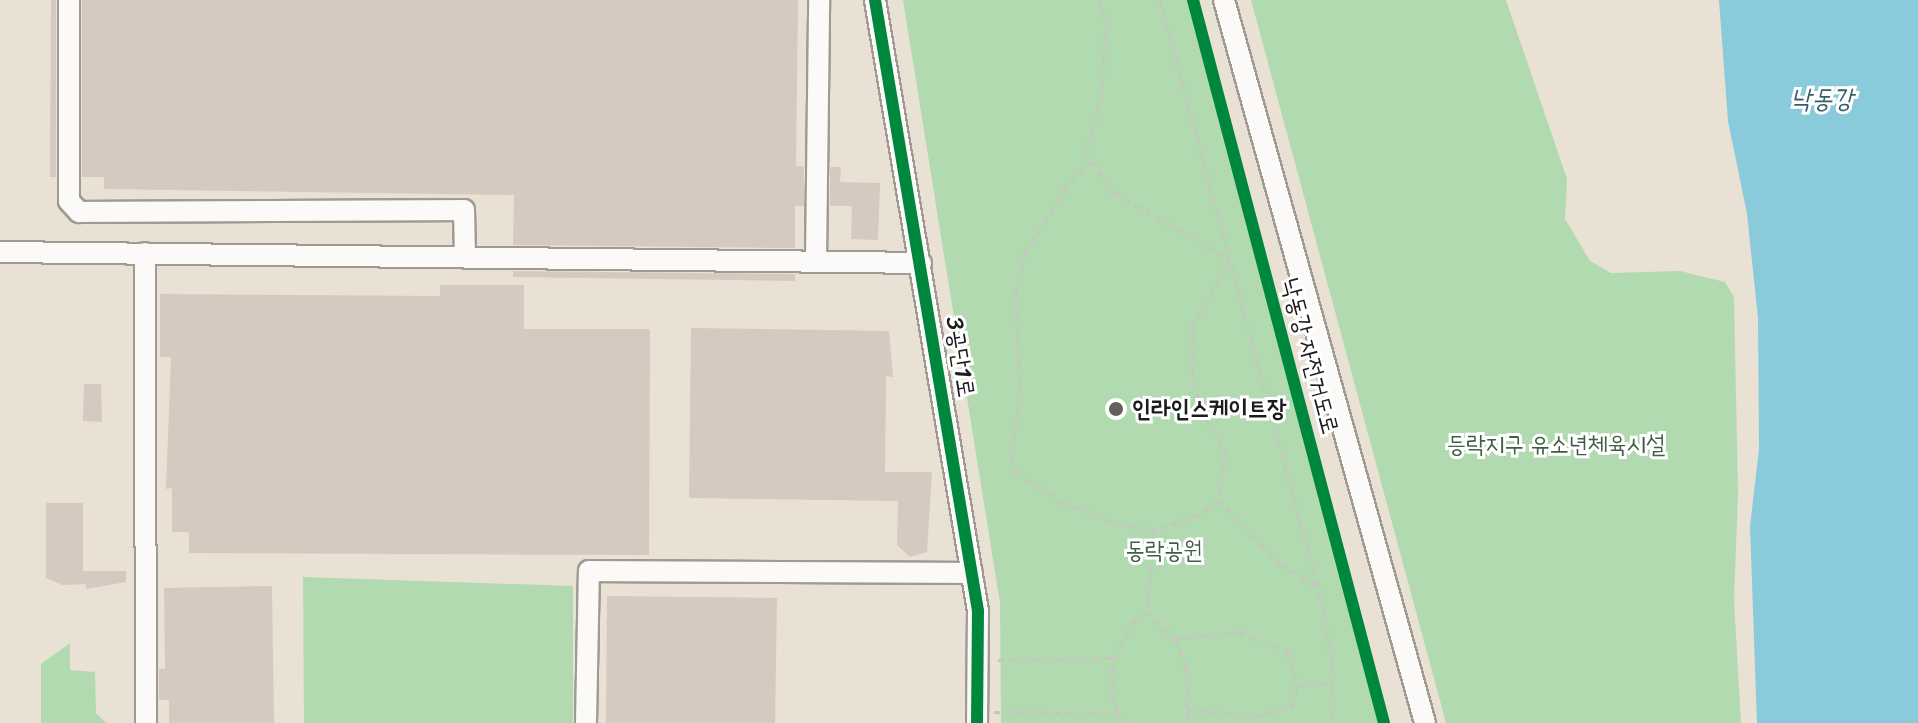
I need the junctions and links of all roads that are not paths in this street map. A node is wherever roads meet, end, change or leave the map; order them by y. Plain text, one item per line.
1 (69, 0) edge
2 (819, 0) edge
3 (875, 0) edge
4 (1224, 0) edge
5 (0, 252) edge
6 (145, 253) junction
7 (465, 257) junction
8 (816, 260) junction
9 (921, 263) junction
10 (972, 573) junction
11 (977, 717) edge
12 (146, 723) edge
13 (586, 723) edge
14 (1425, 723) edge

1 - 7 street
2 - 8 street
3 - 9 street, 3공단1로
4 - 14 street
5 - 6 street
6 - 7 street
6 - 12 street
7 - 8 street
8 - 9 street
9 - 10 street, 3공단1로
10 - 11 street, 3공단1로
10 - 13 street

